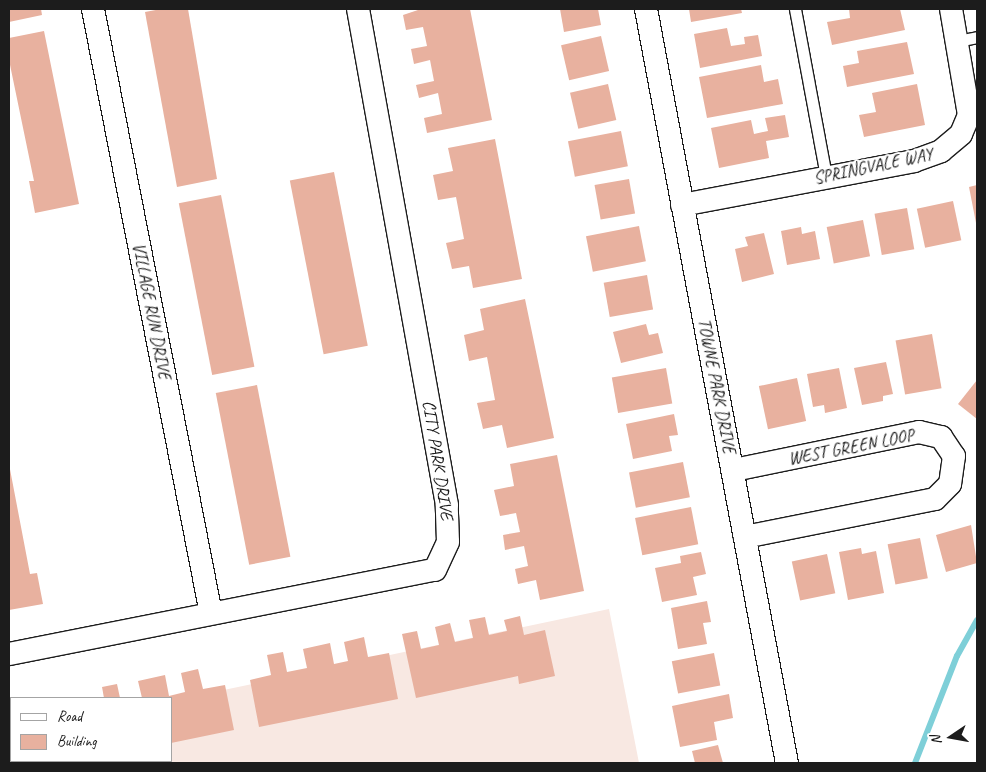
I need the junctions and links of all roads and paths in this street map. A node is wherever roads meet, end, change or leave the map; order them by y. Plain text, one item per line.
1 (92, 9) edge
2 (358, 9) edge
3 (646, 9) edge
4 (795, 9) edge
5 (951, 9) edge
6 (967, 39) edge
7 (826, 177) junction
8 (682, 205) junction
9 (734, 470) junction
10 (745, 537) junction
11 (211, 614) junction
12 (9, 654) edge
13 (787, 763) edge

1 - 11 street, VILLAGE RUN DRIVE
2 - 11 street, CITY PARK DRIVE
3 - 8 street, TOWNE PARK DRIVE
4 - 7 lane
5 - 6 street, SPRINGVALE WAY
6 - 7 street, SPRINGVALE WAY
7 - 8 street, SPRINGVALE WAY
8 - 9 street, TOWNE PARK DRIVE
9 - 10 street, TOWNE PARK DRIVE
9 - 10 street, WEST GREEN LOOP
10 - 13 street, TOWNE PARK DRIVE
11 - 12 street, CITY PARK DRIVE

